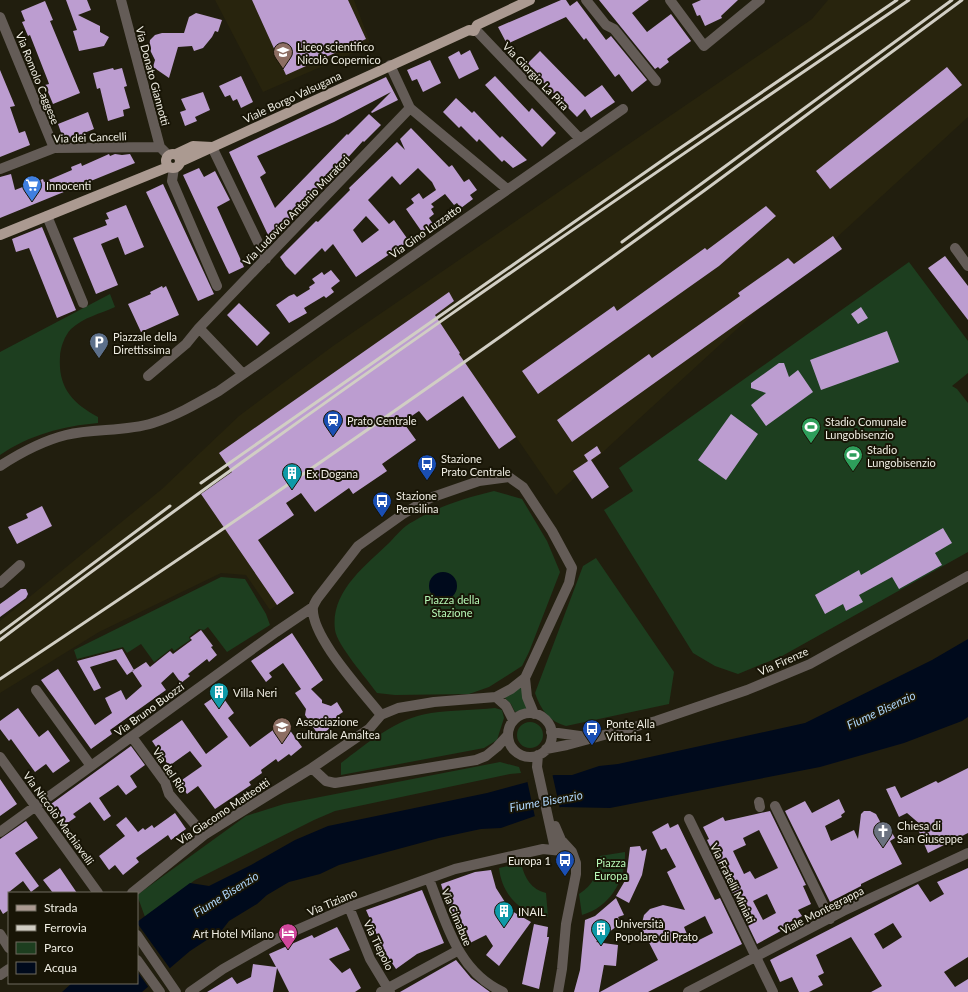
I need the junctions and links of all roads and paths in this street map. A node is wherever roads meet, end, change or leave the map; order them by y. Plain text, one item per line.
1 (121, 0) edge
2 (530, 0) edge
3 (586, 0) edge
4 (670, 0) edge
5 (760, 0) edge
6 (0, 17) edge
7 (474, 28) junction
8 (390, 65) junction
9 (656, 81) dead end
10 (410, 108) junction
11 (623, 109) dead end
12 (580, 139) junction
13 (160, 147) junction
14 (212, 147) junction
15 (54, 148) junction
16 (172, 162) junction
17 (0, 169) edge
18 (507, 189) junction
19 (47, 216) junction
20 (0, 235) edge
21 (955, 248) dead end
22 (266, 259) junction
23 (968, 266) edge
24 (217, 286) dead end
25 (83, 303) dead end
26 (199, 328) junction
27 (242, 373) junction
28 (148, 376) dead end
29 (0, 466) edge
30 (20, 565) dead end
31 (968, 576) edge
32 (0, 583) edge
33 (313, 607) junction
34 (525, 678) junction
35 (36, 690) dead end
36 (496, 697) junction
37 (534, 714) junction
38 (381, 715) junction
39 (513, 720) junction
40 (551, 732) junction
41 (508, 735) junction
42 (132, 736) junction
43 (594, 738) junction
44 (542, 752) junction
45 (0, 757) edge
46 (528, 757) junction
47 (91, 766) junction
48 (536, 767) junction
49 (312, 768) junction
50 (36, 806) junction
51 (546, 806) junction
52 (775, 806) dead end
53 (689, 819) dead end
54 (0, 832) edge
55 (204, 835) junction
56 (555, 849) junction
57 (572, 852) junction
58 (968, 852) edge
59 (429, 879) junction
60 (97, 892) edge
61 (133, 892) edge
62 (348, 907) junction
63 (830, 919) junction
64 (0, 934) edge
65 (138, 936) edge
66 (8, 946) edge
67 (457, 950) junction
68 (755, 958) junction
69 (138, 961) edge
70 (175, 989) edge
71 (386, 991) edge
72 (160, 992) edge
73 (190, 992) edge
74 (503, 992) edge
75 (558, 992) edge
76 (688, 992) edge
77 (773, 992) edge

1 - 13 street, Via Donato Giannotti
2 - 7 main road, Viale Borgo Valsugana
3 - 9 street
4 - 5 street
6 - 15 street, Via Romolo Caggese
7 - 8 main road, Viale Borgo Valsugana
7 - 12 street, Via Giorgio La Pira
8 - 10 street
8 - 14 main road, Viale Borgo Valsugana
10 - 18 street
10 - 22 street, Via Ludovico Antonio Muratori
11 - 12 street, Via Gino Luzzatto
12 - 18 street, Via Gino Luzzatto
13 - 15 street, Via dei Cancelli
13 - 16 street
14 - 16 main road, Viale Borgo Valsugana
14 - 22 street
15 - 17 street, Via dei Cancelli
16 - 19 main road, Viale Borgo Valsugana
16 - 24 street
18 - 27 street, Via Gino Luzzatto
19 - 20 main road, Viale Borgo Valsugana
19 - 25 street
21 - 23 street
22 - 26 street, Via Ludovico Antonio Muratori
26 - 27 street
26 - 28 street, Via Ludovico Antonio Muratori
27 - 29 street, Via Gino Luzzatto
30 - 32 street
31 - 43 street, Via Firenze
33 - 34 street
33 - 38 street
33 - 42 street, Via Bruno Buozzi
34 - 36 street
34 - 37 street
35 - 47 street
36 - 38 street
36 - 39 street
37 - 39 street
37 - 40 street
38 - 49 street, Via Giacomo Matteotti
39 - 41 street
40 - 43 street, Via Firenze
40 - 44 street
41 - 46 street
41 - 49 street
42 - 47 street, Via Bruno Buozzi
42 - 55 street, Via del Rio
43 - 44 street, Via Firenze
44 - 46 street
44 - 48 street
45 - 50 street, Via Niccolò Machiavelli
46 - 48 street
47 - 50 street, Via Bruno Buozzi
48 - 51 street
49 - 55 street, Via Giacomo Matteotti
50 - 54 street, Via Bruno Buozzi
50 - 60 street, Via Niccolò Machiavelli
51 - 56 street
51 - 57 street
52 - 63 street
53 - 68 street, Via Fratelli Miniati
55 - 61 street, Via Giacomo Matteotti
56 - 57 street
56 - 59 street, Via Tiziano
57 - 75 street
58 - 63 street, Viale Montegrappa
59 - 62 street, Via Tiziano
59 - 67 street, Via Cimabue
62 - 71 street, Via Tiepolo
62 - 73 street, Via Tiziano
63 - 68 street, Viale Montegrappa
64 - 66 street
65 - 70 street
67 - 71 street
67 - 74 street, Via Cimabue
68 - 76 street, Viale Montegrappa
68 - 77 street, Via Fratelli Miniati
69 - 72 street

